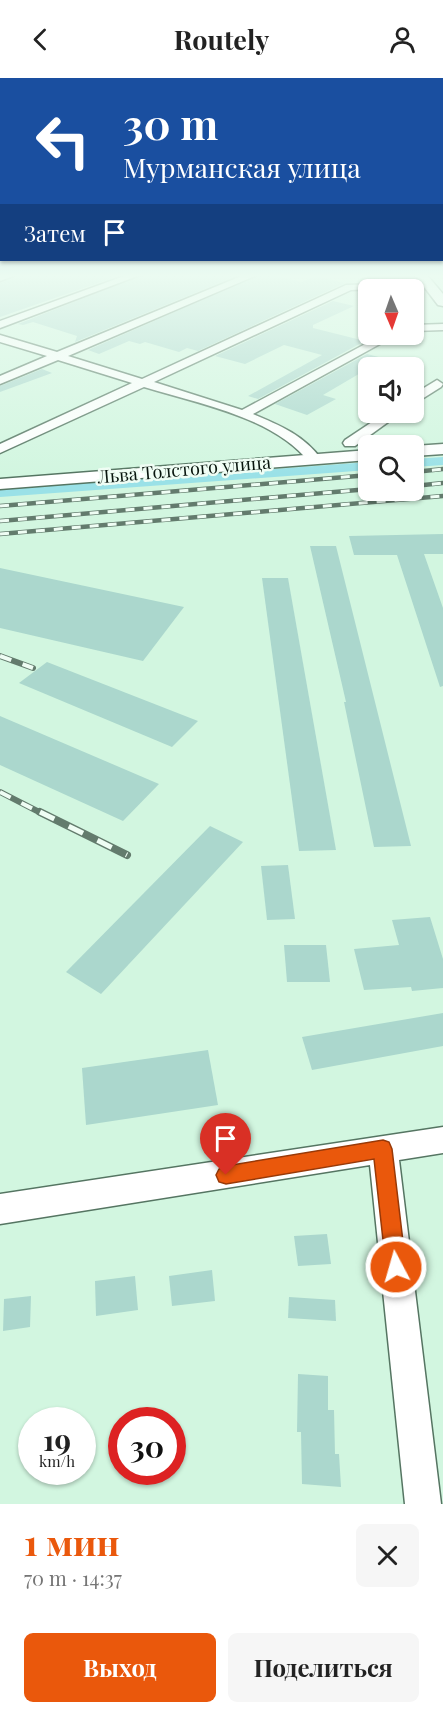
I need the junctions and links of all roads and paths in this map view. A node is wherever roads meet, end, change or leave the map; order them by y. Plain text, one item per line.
1 (11, 342) edge
2 (92, 342) edge
3 (230, 342) edge
4 (372, 345) edge
5 (57, 356) junction
6 (0, 380) edge
7 (141, 382) junction
8 (437, 384) dead end
9 (424, 393) edge
10 (243, 414) junction
11 (381, 423) edge
12 (373, 429) junction
13 (372, 435) edge
14 (350, 443) dead end
15 (0, 449) edge
16 (443, 449) edge
17 (424, 451) edge
18 (358, 456) edge
19 (314, 459) junction
20 (0, 484) edge
21 (443, 1140) edge
22 (383, 1149) junction
23 (0, 1209) edge
24 (423, 1504) edge

1 - 5 street
2 - 5 street
3 - 7 street
4 - 10 street
5 - 6 street
5 - 7 street
7 - 10 street
7 - 15 street
8 - 9 street
10 - 19 street
11 - 12 street
12 - 13 street
12 - 14 street
16 - 17 main road
18 - 19 main road, Льва Толстого улица
19 - 20 main road, Льва Толстого улица
21 - 22 street
22 - 23 street
22 - 24 street

